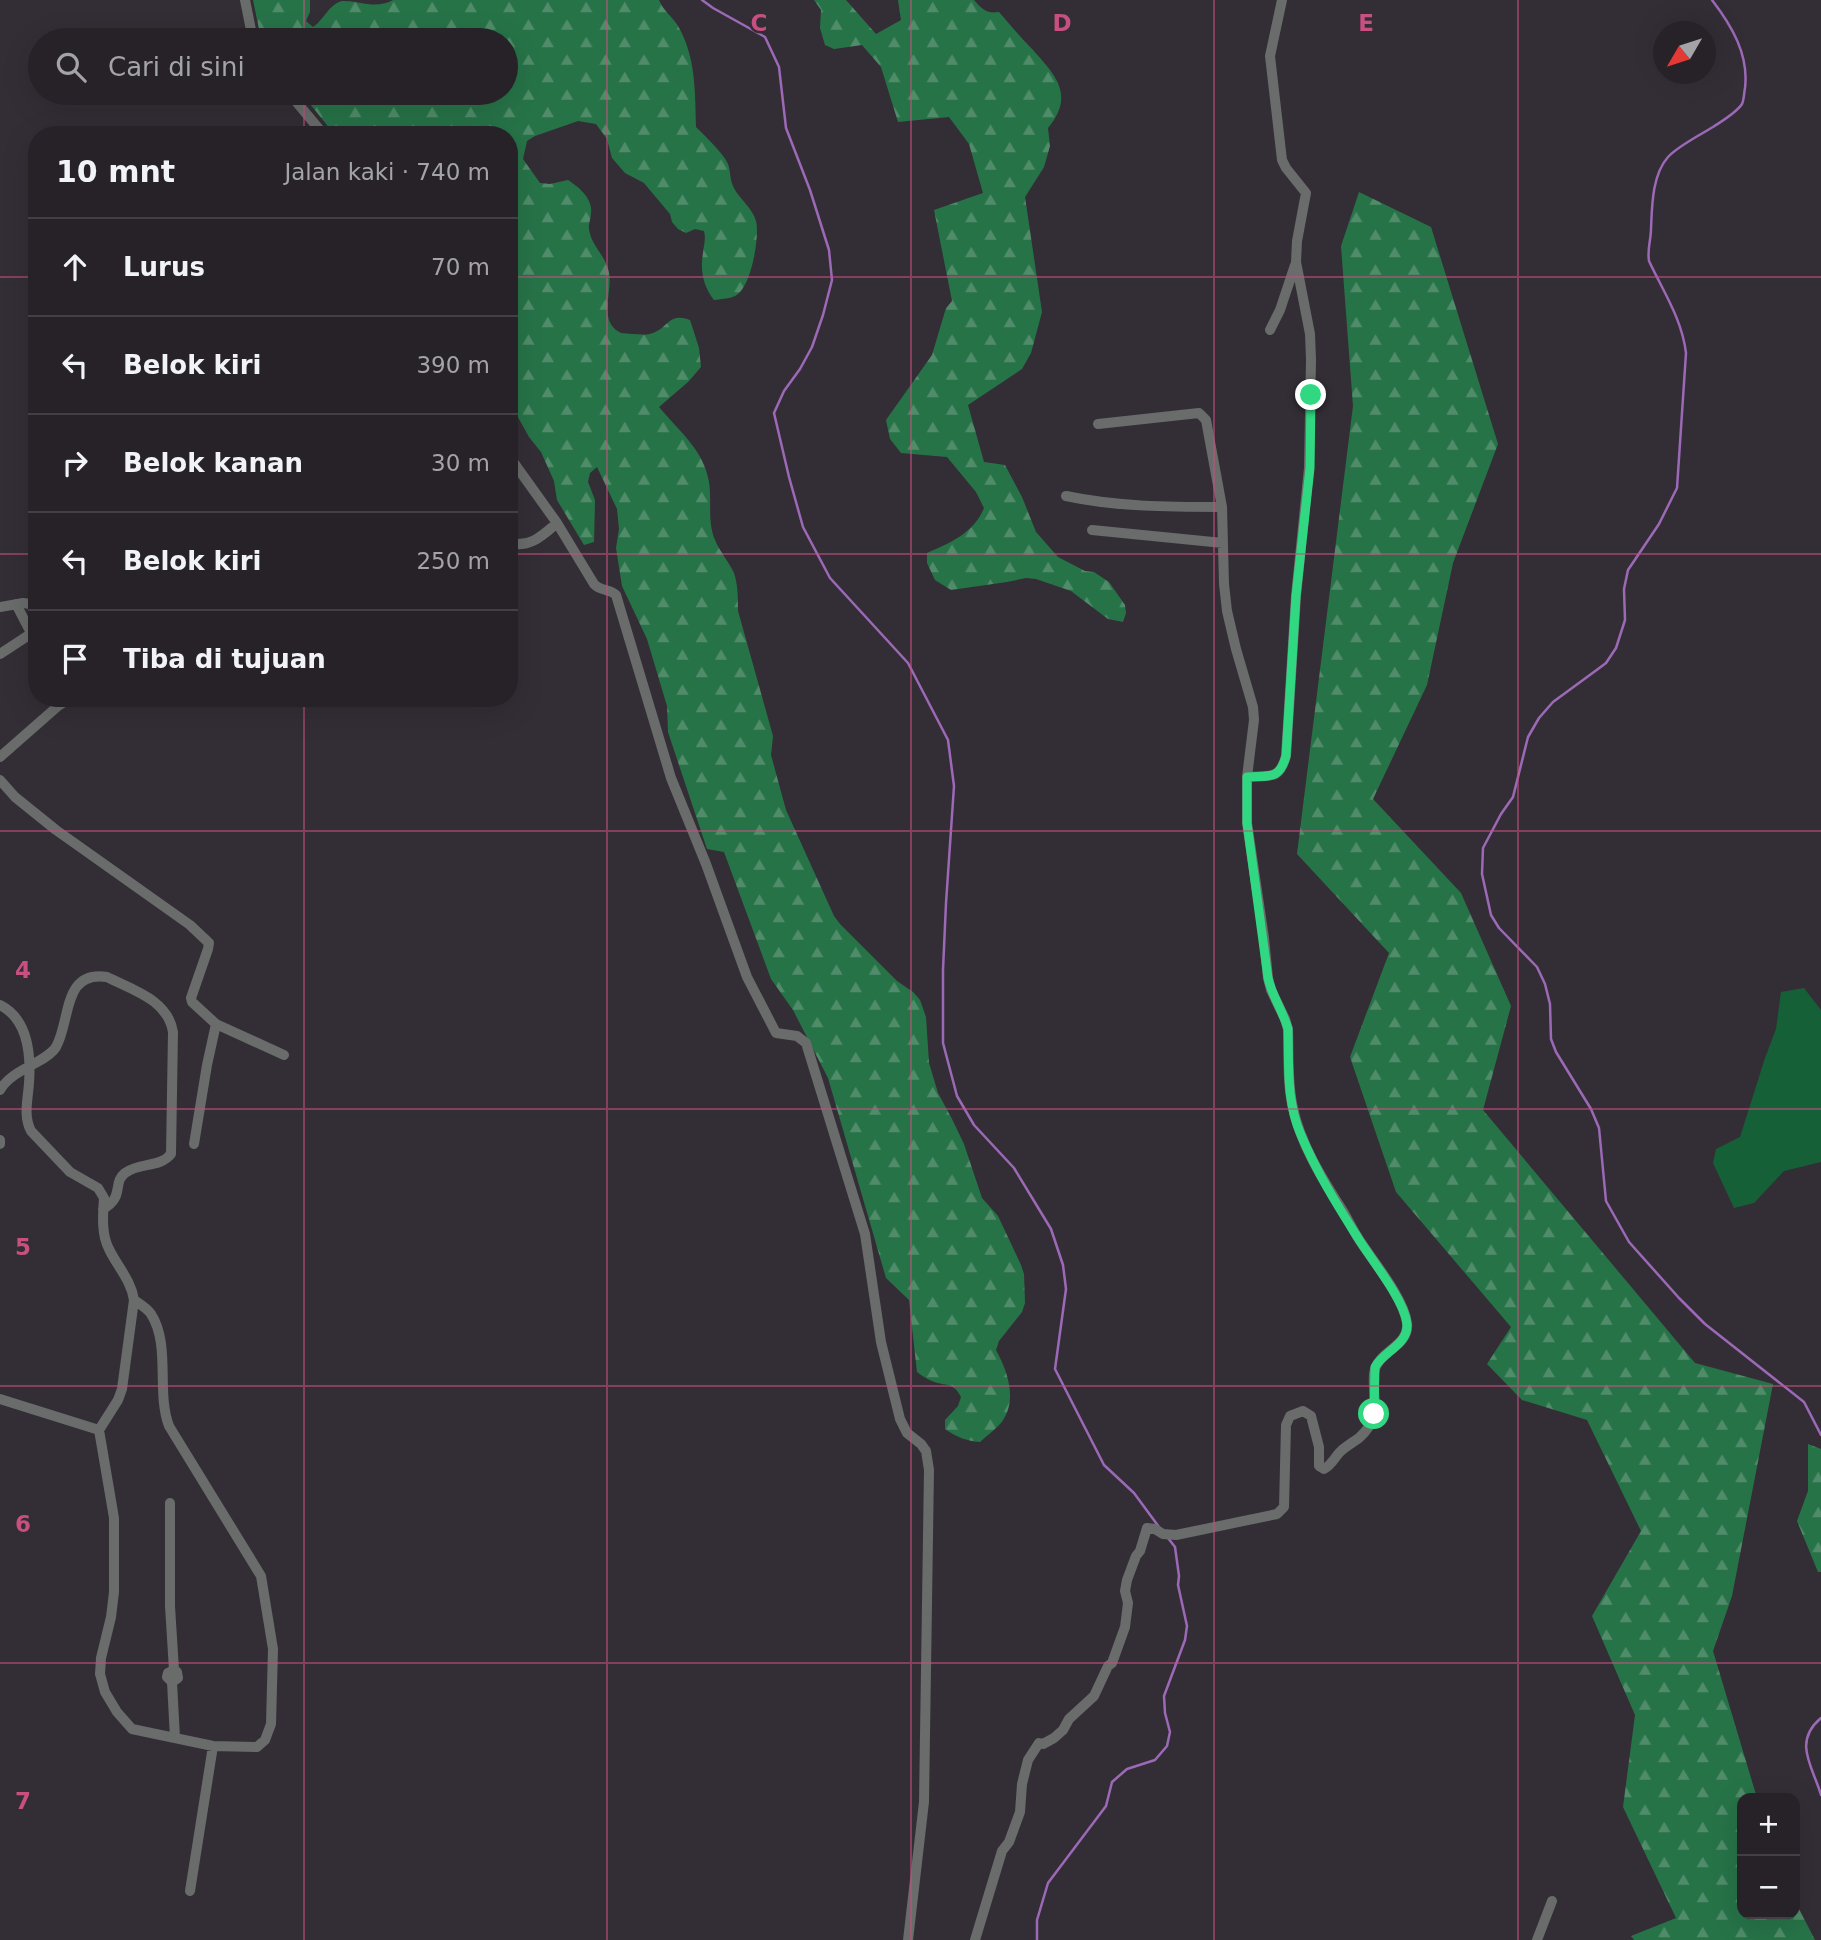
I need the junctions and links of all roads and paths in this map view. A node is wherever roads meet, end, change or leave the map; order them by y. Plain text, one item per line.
1 (245, 0) edge
2 (1282, 0) edge
3 (251, 28) edge
4 (299, 105) edge
5 (316, 126) edge
6 (1296, 262) junction
7 (1270, 330) dead end
8 (1098, 424) dead end
9 (518, 469) edge
10 (1066, 496) dead end
11 (1222, 507) junction
12 (557, 523) junction
13 (1091, 530) dead end
14 (1223, 543) junction
15 (518, 544) edge
16 (28, 603) edge
17 (16, 604) junction
18 (0, 607) edge
19 (28, 627) edge
20 (28, 636) edge
21 (0, 654) edge
22 (57, 707) edge
23 (0, 757) edge
24 (1247, 777) junction
25 (0, 780) edge
26 (0, 1005) edge
27 (216, 1024) junction
28 (284, 1055) dead end
29 (30, 1065) junction
30 (0, 1090) edge
31 (194, 1144) dead end
32 (103, 1209) junction
33 (134, 1300) junction
34 (0, 1399) edge
35 (99, 1430) junction
36 (170, 1503) dead end
37 (175, 1738) junction
38 (213, 1746) junction
39 (190, 1892) dead end
40 (1552, 1901) dead end
41 (908, 1940) edge
42 (975, 1940) edge
43 (1537, 1940) edge

1 - 3 street
2 - 6 street
4 - 5 street
6 - 7 street
6 - 24 street
8 - 11 street
9 - 12 street
10 - 11 street
11 - 14 street
12 - 15 street
12 - 41 street
13 - 14 street
14 - 24 street
16 - 17 street
17 - 18 street
17 - 19 street
20 - 21 street
22 - 23 street
24 - 42 street
25 - 27 street
26 - 29 street
27 - 28 street
27 - 31 street
29 - 30 street
29 - 32 street
29 - 32 street
32 - 33 street
33 - 35 street
33 - 38 street
34 - 35 street
35 - 37 street
36 - 37 street
37 - 38 street
38 - 39 street
40 - 43 street

